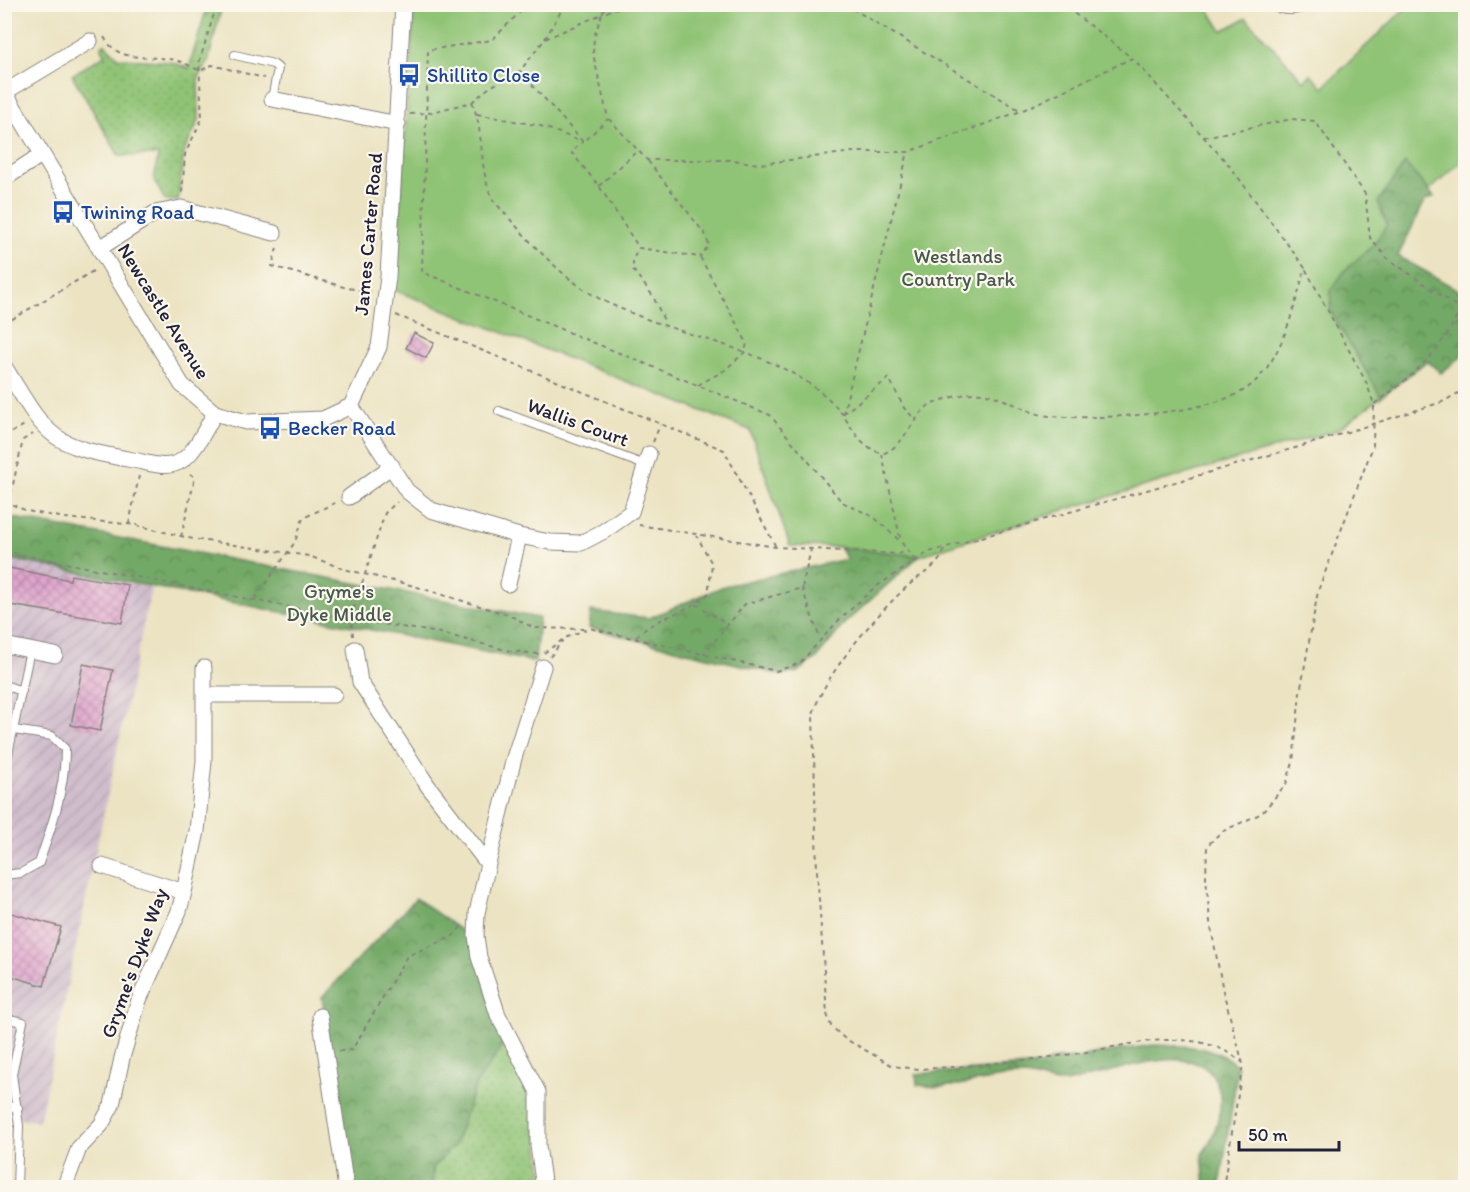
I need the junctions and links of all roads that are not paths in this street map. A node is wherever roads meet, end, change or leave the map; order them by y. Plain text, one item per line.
1 (403, 4) edge
2 (1267, 4) edge
3 (1294, 4) edge
4 (1314, 4) edge
5 (1304, 8) junction
6 (90, 40) road end
7 (235, 55) dead end
8 (5, 91) edge
9 (272, 99) joint
10 (398, 119) junction
11 (41, 155) junction
12 (4, 179) edge
13 (274, 233) road end
14 (100, 248) junction
15 (4, 366) edge
16 (351, 406) junction
17 (499, 411) dead end
18 (215, 412) junction
19 (647, 459) joint
20 (392, 466) junction
21 (349, 497) road end
22 (519, 536) junction
23 (508, 584) dead end
24 (4, 645) edge
25 (355, 649) road end
26 (30, 650) junction
27 (55, 655) dead end
28 (543, 667) road end
29 (204, 668) dead end
30 (4, 685) edge
31 (22, 691) junction
32 (334, 694) dead end
33 (205, 695) junction
34 (14, 730) junction
35 (4, 773) edge
36 (488, 864) junction
37 (102, 866) dead end
38 (4, 875) edge
39 (184, 892) junction
40 (320, 1016) dead end
41 (4, 1018) edge
42 (8, 1074) edge
43 (4, 1106) edge
44 (18, 1108) junction
45 (17, 1188) edge
46 (64, 1188) edge
47 (346, 1188) edge
48 (544, 1188) edge

1 - 10 street, James Carter Road
2 - 5 lane
3 - 5 lane
4 - 5 lane
6 - 8 street
7 - 9 lane
8 - 11 street, Newcastle Avenue
9 - 10 street
10 - 16 street, James Carter Road
11 - 12 street
11 - 14 street, Newcastle Avenue
13 - 14 street
14 - 18 street, Newcastle Avenue
15 - 18 street
16 - 18 street, Newcastle Avenue
16 - 20 street
17 - 19 lane, Wallis Court
19 - 22 street
20 - 21 street
20 - 22 street
22 - 23 street
24 - 26 street
25 - 36 street
26 - 27 street
26 - 31 lane
28 - 36 street
29 - 33 street, Gryme's Dyke Way
30 - 31 lane
31 - 34 lane
32 - 33 street
33 - 39 street, Gryme's Dyke Way
34 - 35 lane
34 - 38 lane
36 - 48 street
37 - 39 street
39 - 46 street, Gryme's Dyke Way
40 - 47 street
41 - 42 lane
42 - 44 lane
43 - 44 lane
44 - 45 lane

